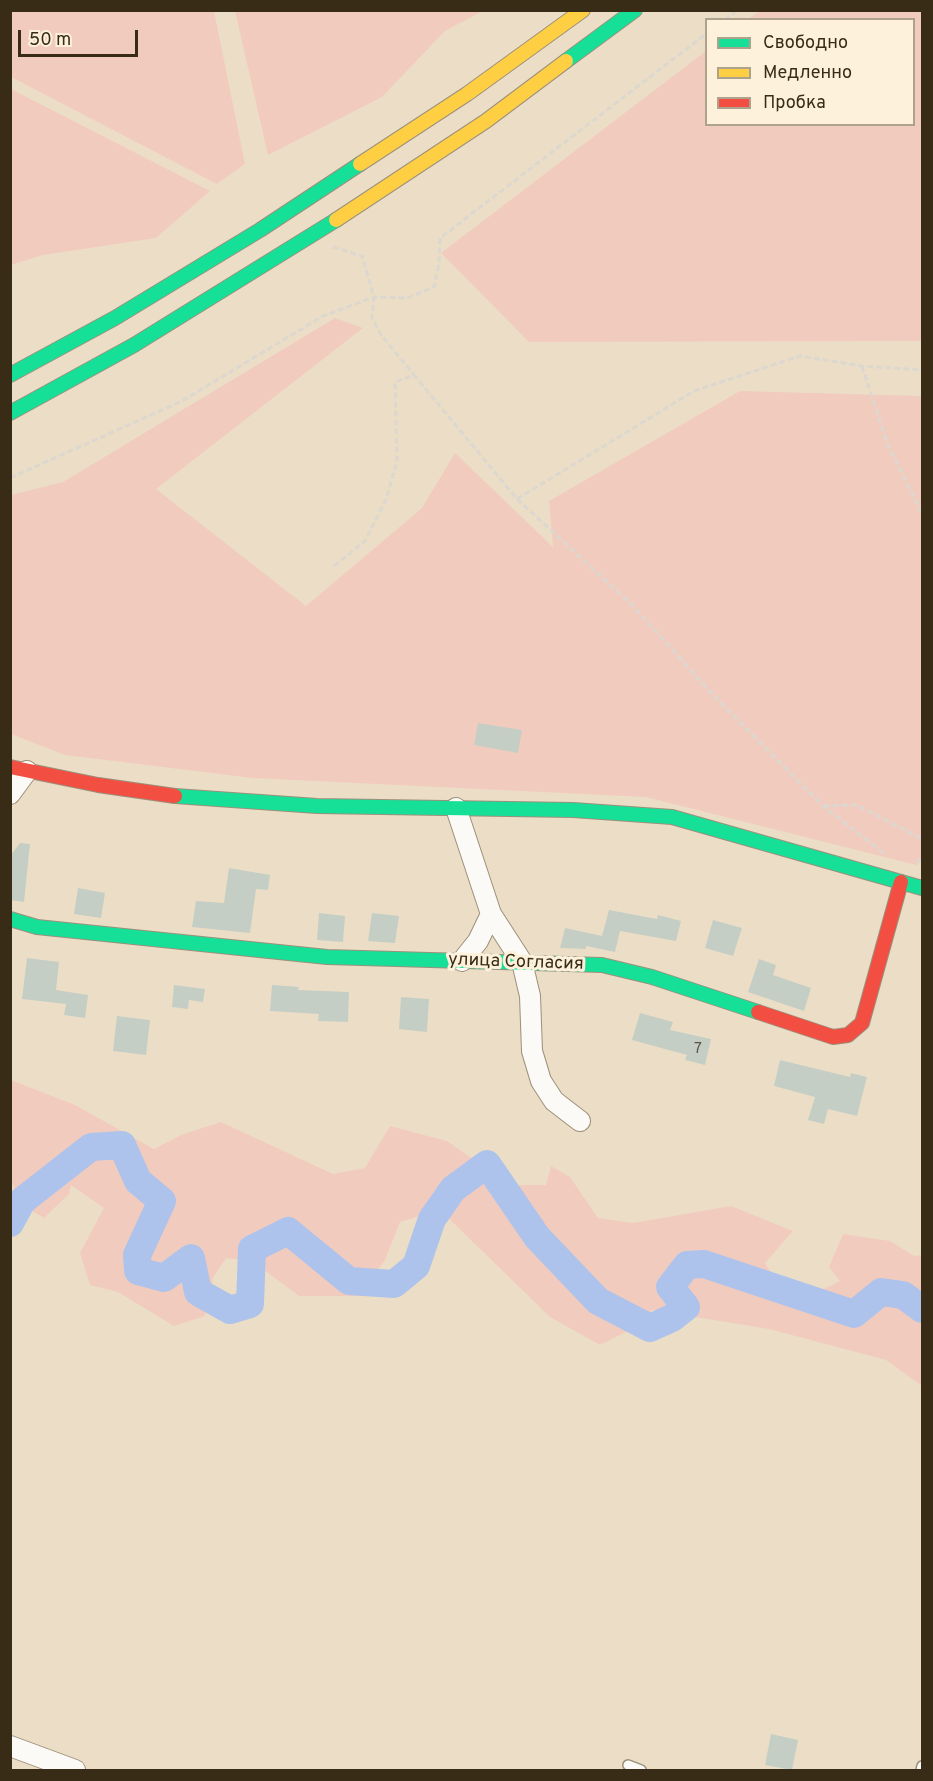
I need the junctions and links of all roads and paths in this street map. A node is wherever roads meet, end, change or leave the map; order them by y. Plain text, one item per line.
1 (574, 10) edge
2 (583, 10) edge
3 (634, 10) edge
4 (705, 35) edge
5 (538, 44) junction
6 (315, 233) junction
7 (374, 297) junction
8 (862, 366) junction
9 (922, 370) edge
10 (10, 375) edge
11 (416, 377) junction
12 (10, 413) edge
13 (10, 478) edge
14 (516, 499) junction
15 (922, 514) edge
16 (334, 566) dead end
17 (19, 769) edge
18 (10, 794) edge
19 (823, 806) junction
20 (456, 808) junction
21 (922, 839) edge
22 (891, 859) dead end
23 (901, 882) junction
24 (922, 888) edge
25 (491, 914) junction
26 (10, 919) edge
27 (462, 961) junction
28 (522, 962) junction
29 (580, 1121) dead end
30 (10, 1746) edge
31 (627, 1765) dead end
32 (922, 1766) edge
33 (75, 1770) edge
34 (641, 1770) edge
35 (921, 1770) edge

1 - 5 street
2 - 5 street
3 - 6 street
4 - 7 path
5 - 10 street
6 - 7 path
6 - 12 street
7 - 11 path
7 - 13 path
8 - 9 path
8 - 14 path
8 - 15 path
11 - 14 path
11 - 16 path
14 - 19 path
17 - 18 street
17 - 20 street
19 - 21 path
19 - 22 path
20 - 23 street
20 - 25 street
23 - 24 street
23 - 28 street, улица Согласия
25 - 27 street
25 - 28 street
26 - 27 street, улица Согласия
27 - 28 street, улица Согласия
28 - 29 street
30 - 33 street
31 - 34 lane
32 - 35 lane

